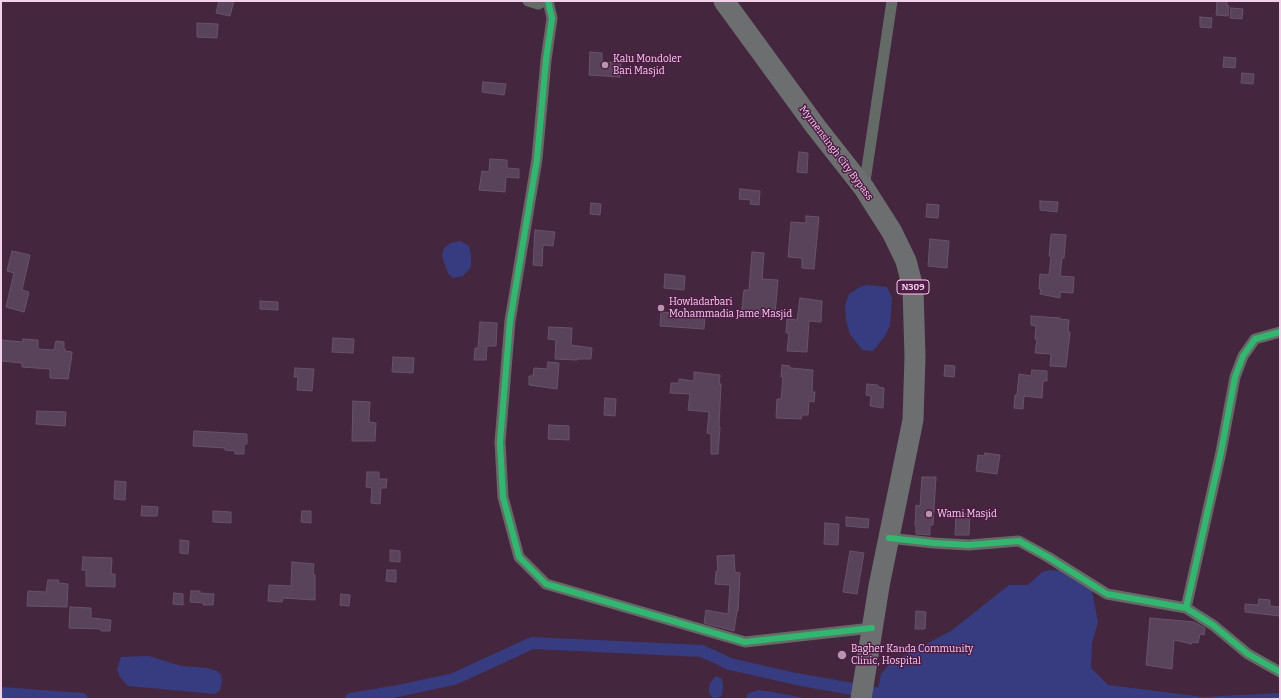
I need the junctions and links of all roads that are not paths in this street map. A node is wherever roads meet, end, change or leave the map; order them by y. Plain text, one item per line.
1 (528, 1) edge
2 (544, 1) edge
3 (548, 1) edge
4 (724, 1) edge
5 (892, 1) edge
6 (864, 188) junction
7 (1280, 332) edge
8 (889, 538) junction
9 (1186, 608) junction
10 (872, 628) junction
11 (1280, 672) edge
12 (861, 699) edge

1 - 2 street
3 - 10 street
4 - 6 highway, Mymensingh City Bypass / N309
5 - 6 street
6 - 8 highway, Mymensingh City Bypass / N309
7 - 9 street
8 - 9 street
8 - 10 highway, Mymensingh City Bypass / N309
9 - 11 street
10 - 12 highway, Mymensingh City Bypass

